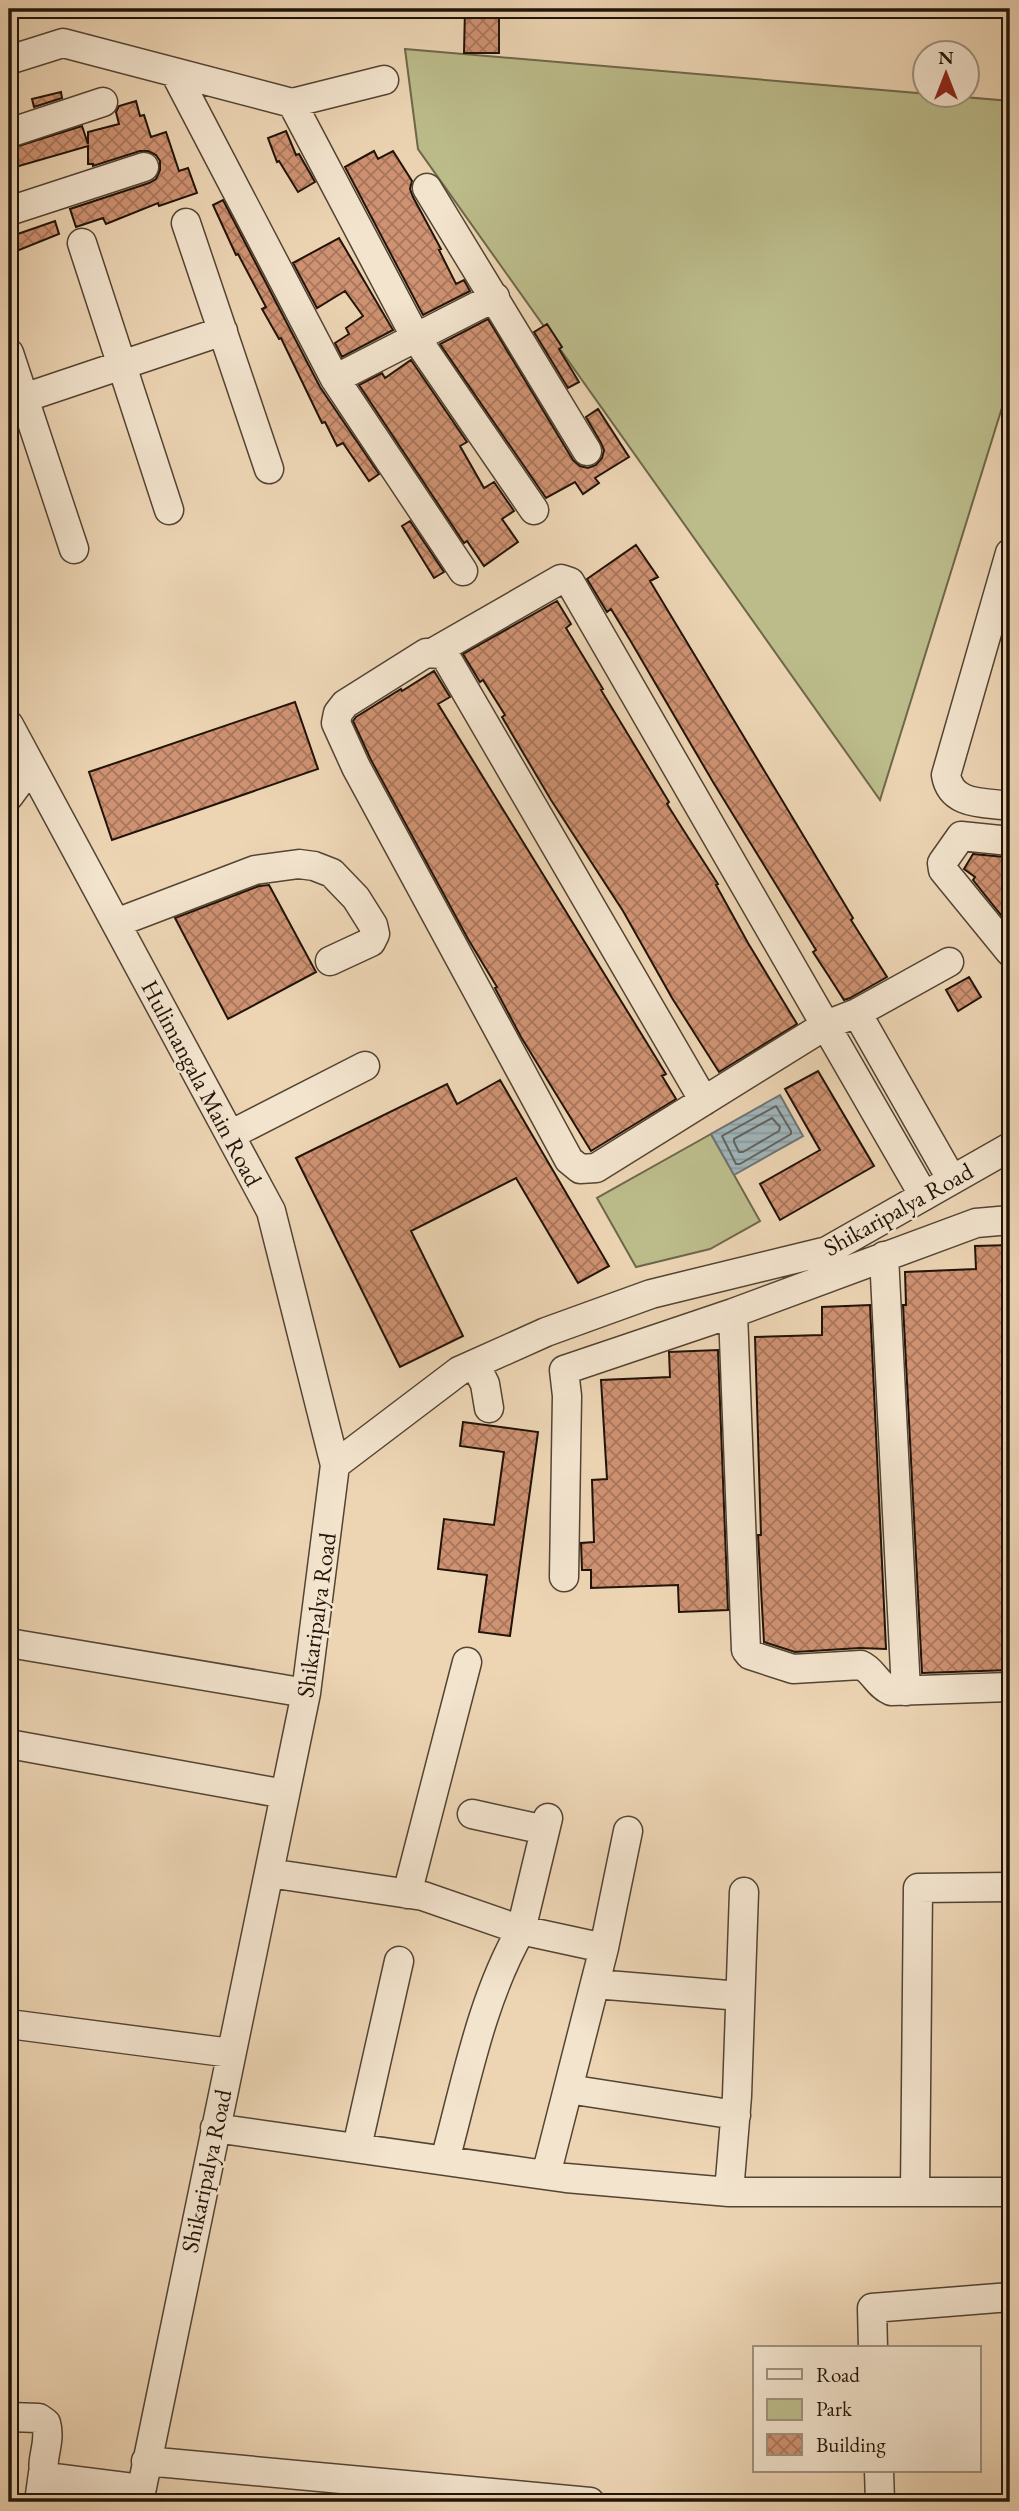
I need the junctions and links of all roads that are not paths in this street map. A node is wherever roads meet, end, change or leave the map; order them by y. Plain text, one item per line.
1 (9, 60) edge
2 (174, 73) junction
3 (384, 80) dead end
4 (103, 102) dead end
5 (292, 103) junction
6 (9, 132) edge
7 (144, 167) dead end
8 (427, 188) dead end
9 (9, 211) edge
10 (186, 223) dead end
11 (82, 243) dead end
12 (495, 297) junction
13 (223, 331) junction
14 (416, 338) junction
15 (9, 353) edge
16 (122, 365) junction
17 (335, 379) junction
18 (16, 400) edge
19 (587, 451) dead end
20 (269, 469) dead end
21 (169, 510) dead end
22 (534, 510) dead end
23 (75, 549) dead end
24 (1010, 553) edge
25 (463, 571) dead end
26 (434, 652) junction
27 (9, 725) edge
28 (31, 766) junction
29 (9, 796) edge
30 (1010, 806) edge
31 (1010, 841) edge
32 (116, 923) junction
33 (1010, 952) edge
34 (330, 961) dead end
35 (949, 962) dead end
36 (857, 1013) junction
37 (825, 1025) junction
38 (365, 1066) dead end
39 (704, 1101) junction
40 (230, 1135) junction
41 (1010, 1147) edge
42 (952, 1180) junction
43 (924, 1196) junction
44 (1010, 1220) edge
45 (884, 1256) junction
46 (733, 1313) junction
47 (546, 1332) junction
48 (475, 1364) junction
49 (564, 1370) junction
50 (489, 1408) dead end
51 (335, 1465) junction
52 (564, 1577) dead end
53 (9, 1643) edge
54 (467, 1662) dead end
55 (1010, 1687) edge
56 (906, 1691) junction
57 (306, 1693) junction
58 (9, 1744) edge
59 (285, 1794) junction
60 (472, 1814) dead end
61 (628, 1831) dead end
62 (269, 1873) junction
63 (1010, 1887) edge
64 (744, 1892) dead end
65 (407, 1894) junction
66 (521, 1930) junction
67 (604, 1948) junction
68 (400, 1961) dead end
69 (595, 1984) junction
70 (740, 1996) junction
71 (9, 2024) edge
72 (231, 2053) junction
73 (568, 2089) junction
74 (736, 2115) junction
75 (215, 2128) junction
76 (357, 2147) junction
77 (445, 2160) junction
78 (546, 2175) junction
79 (729, 2192) junction
80 (915, 2192) junction
81 (1010, 2192) edge
82 (1010, 2297) edge
83 (873, 2346) edge
84 (9, 2417) edge
85 (146, 2461) junction
86 (879, 2472) edge
87 (43, 2473) junction
88 (140, 2496) edge
89 (39, 2502) edge
90 (590, 2502) edge
91 (880, 2502) edge

1 - 2 street
2 - 5 street
2 - 17 street
3 - 5 street
4 - 6 street
5 - 14 street
7 - 9 street
8 - 12 street
10 - 13 street
11 - 16 street
12 - 14 street
12 - 19 street
13 - 16 street
13 - 20 street
14 - 17 street
14 - 22 street
15 - 18 street
16 - 18 street
16 - 21 street
17 - 25 street
18 - 23 street
24 - 30 street
26 - 37 street
26 - 39 street
26 - 39 street
27 - 28 street, Hulimangala Main Road
28 - 29 street
28 - 32 street, Hulimangala Main Road
31 - 33 street
32 - 34 street
32 - 40 street, Hulimangala Main Road
35 - 36 street
36 - 37 street
36 - 42 street
37 - 39 street
37 - 43 street
38 - 40 street
40 - 51 street, Hulimangala Main Road
41 - 42 street, Shikaripalya Road
42 - 43 street, Shikaripalya Road
43 - 47 street, Shikaripalya Road
44 - 45 street
45 - 46 street
45 - 56 street
46 - 49 street
46 - 56 street
47 - 48 street, Shikaripalya Road
47 - 49 street
48 - 50 street
48 - 51 street, Shikaripalya Road
49 - 52 street
51 - 57 street, Shikaripalya Road
53 - 57 street
54 - 65 street
55 - 56 street
57 - 59 street, Shikaripalya Road
58 - 59 street
59 - 62 street, Shikaripalya Road
60 - 66 street
61 - 67 street
62 - 65 street
62 - 72 street, Shikaripalya Road
63 - 80 street
64 - 70 street
65 - 66 street
66 - 67 street
66 - 77 street
67 - 69 street
68 - 76 street
69 - 70 street
69 - 73 street
70 - 74 street
71 - 72 street
72 - 75 street, Shikaripalya Road
73 - 74 street
73 - 78 street
74 - 79 street
75 - 76 street
75 - 85 street, Shikaripalya Road
76 - 77 street
77 - 78 street
78 - 79 street
79 - 80 street
80 - 81 street
82 - 83 street
84 - 87 street
85 - 88 street, Shikaripalya Road
85 - 90 street
86 - 91 street
87 - 88 street
87 - 89 street

